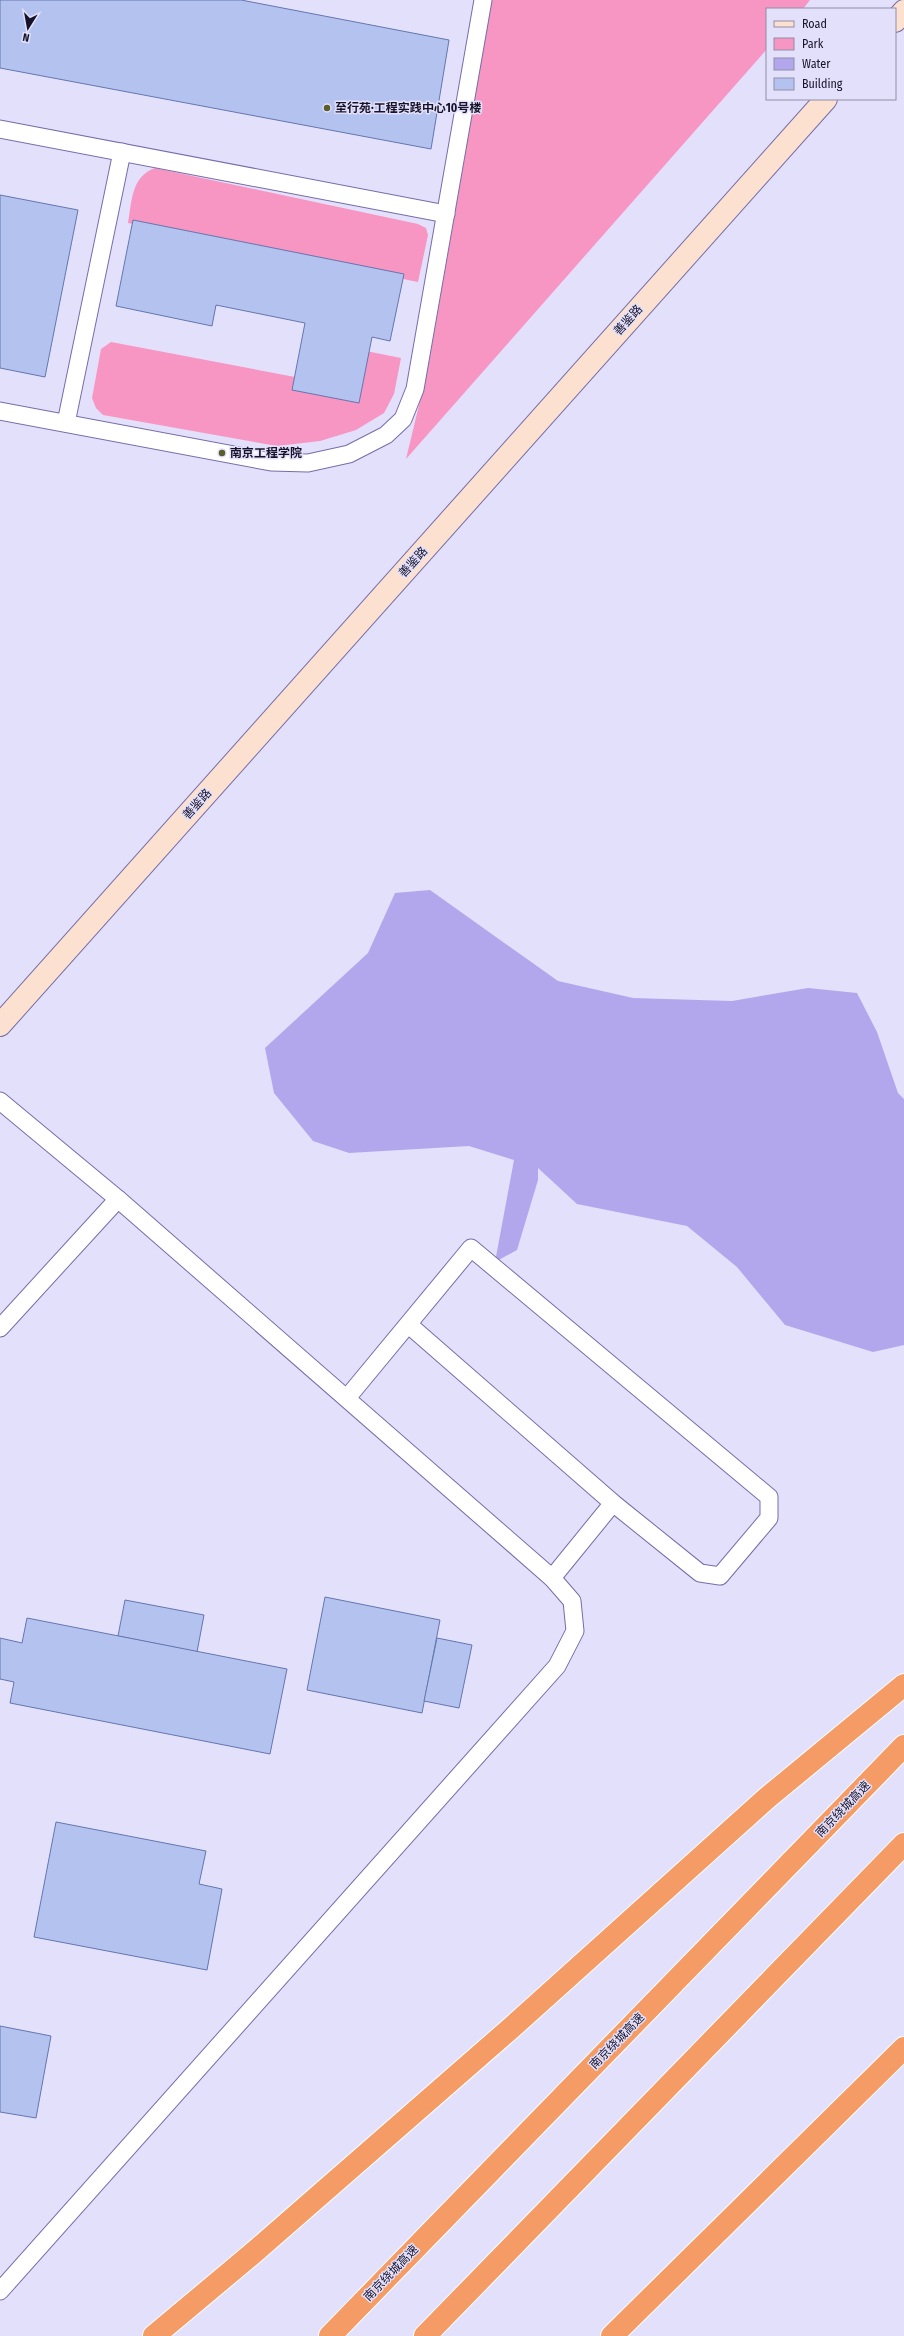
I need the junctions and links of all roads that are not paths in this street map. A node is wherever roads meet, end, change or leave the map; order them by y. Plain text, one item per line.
1 (483, 0) edge
2 (904, 11) edge
3 (896, 20) edge
4 (825, 100) edge
5 (0, 129) edge
6 (122, 152) junction
7 (446, 214) junction
8 (0, 411) edge
9 (66, 423) junction
10 (0, 1025) edge
11 (0, 1102) edge
12 (118, 1199) junction
13 (409, 1325) junction
14 (0, 1328) edge
15 (347, 1398) junction
16 (614, 1503) junction
17 (552, 1578) junction
18 (904, 1685) edge
19 (904, 1746) edge
20 (904, 1844) edge
21 (904, 2048) edge
22 (0, 2291) edge
23 (154, 2336) edge
24 (330, 2336) edge
25 (425, 2336) edge
26 (612, 2336) edge

1 - 7 lane
2 - 3 street
4 - 10 street, 善鉴路
5 - 6 lane
6 - 7 lane
6 - 9 lane
7 - 9 lane
8 - 9 lane
11 - 12 lane
12 - 14 lane
12 - 15 lane
13 - 15 lane
13 - 16 lane
13 - 16 lane
15 - 17 lane
16 - 17 lane
17 - 22 lane
18 - 23 highway
19 - 24 highway, 南京绕城高速
20 - 25 highway
21 - 26 highway

